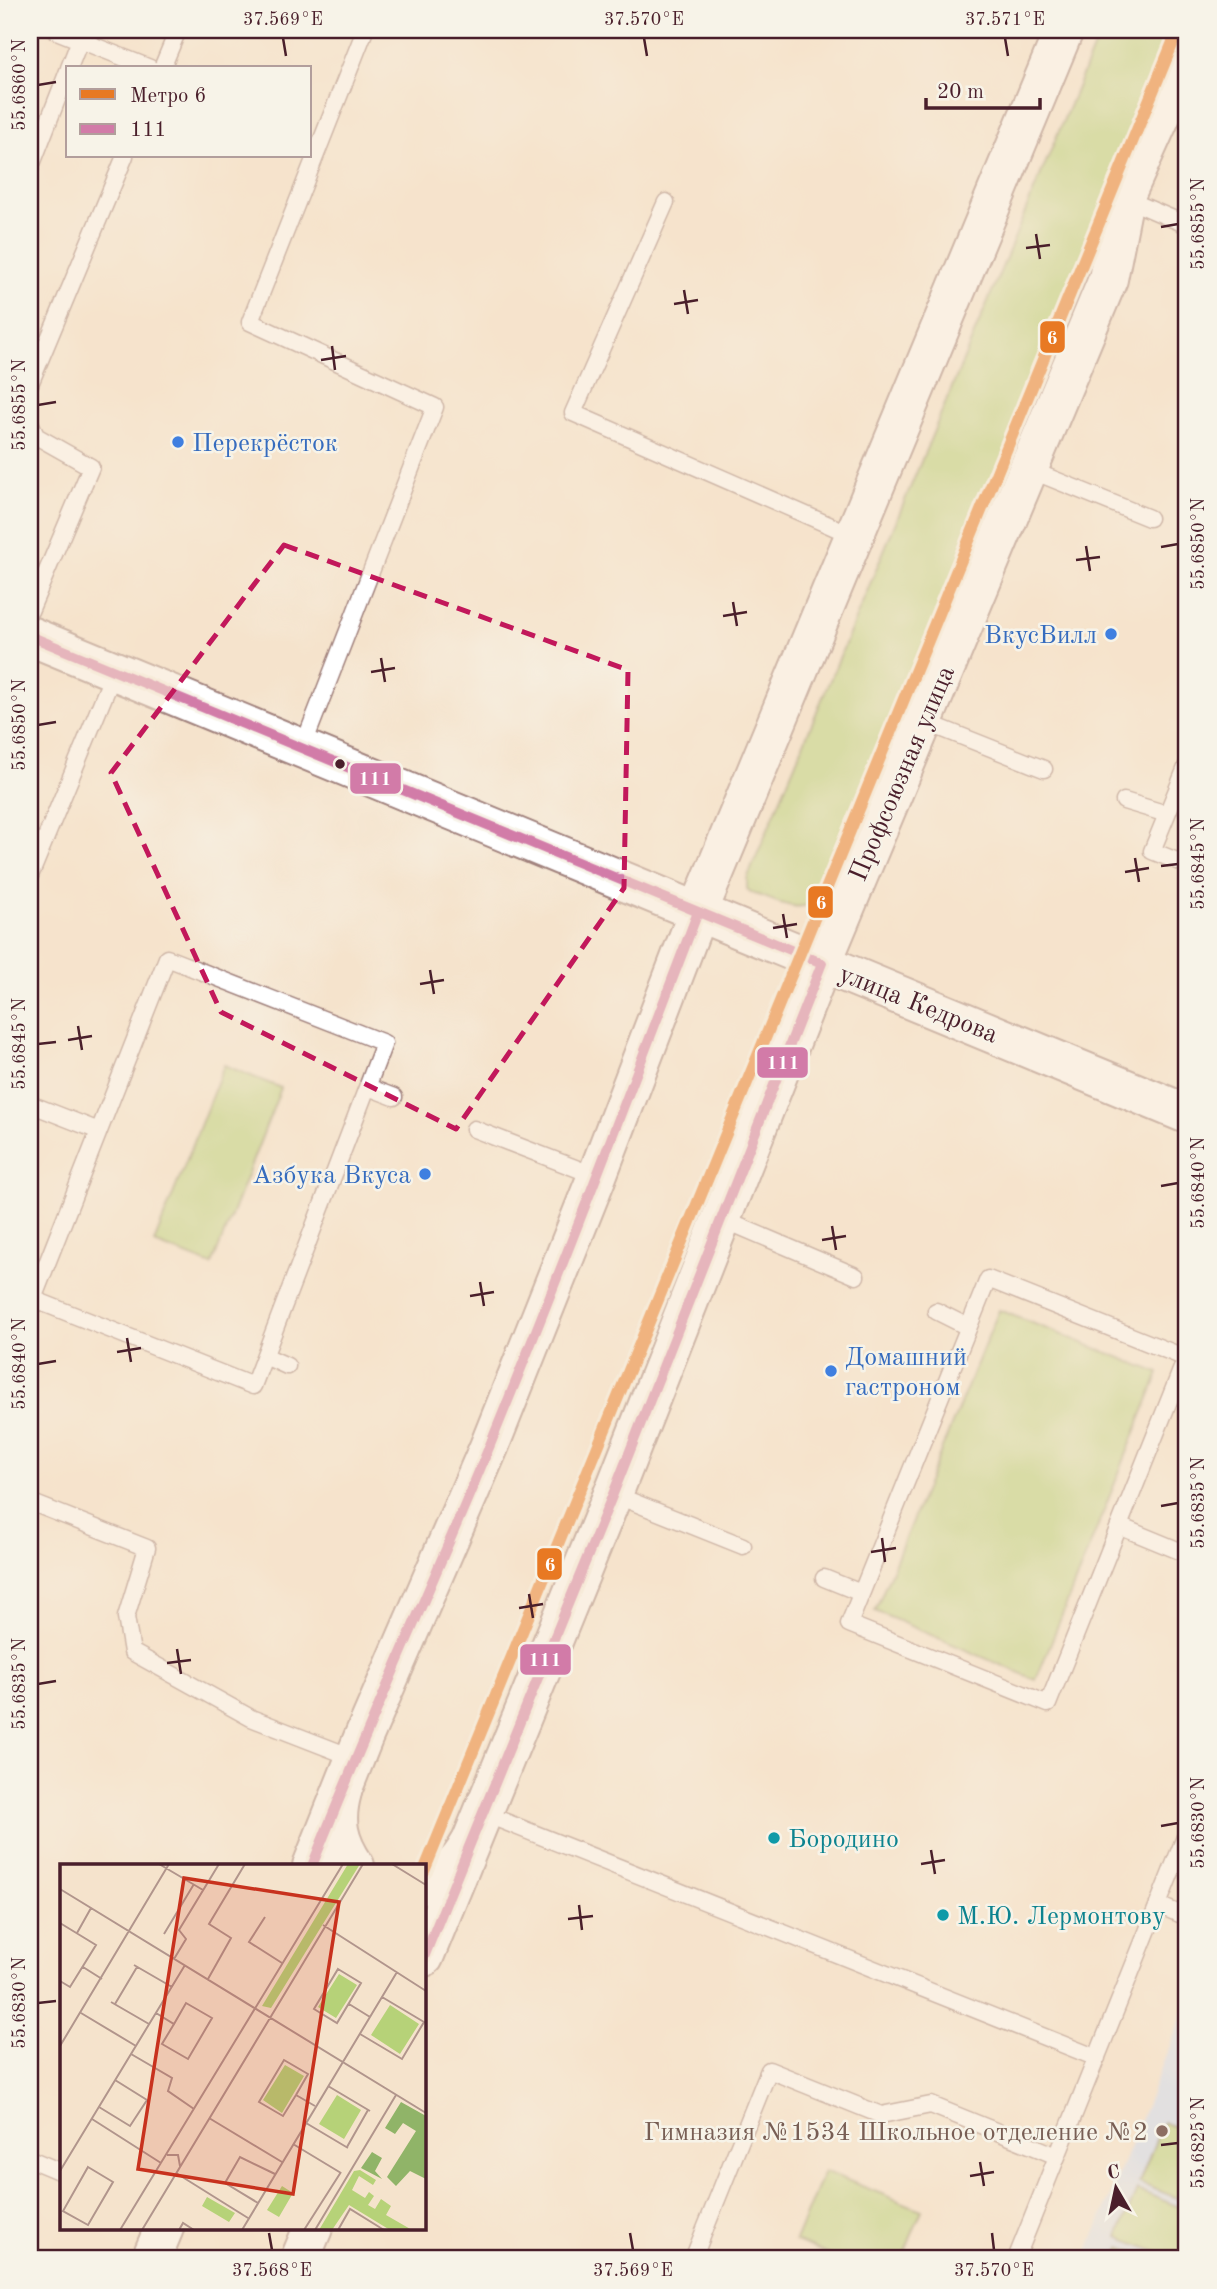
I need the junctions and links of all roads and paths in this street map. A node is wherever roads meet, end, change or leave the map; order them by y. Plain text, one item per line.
1 (54, 30) edge
2 (178, 30) edge
3 (366, 30) edge
4 (1064, 30) edge
5 (80, 40) junction
6 (1187, 58) edge
7 (70, 66) edge
8 (145, 66) edge
9 (163, 66) edge
10 (66, 77) edge
11 (124, 158) edge
12 (30, 169) edge
13 (1124, 198) junction
14 (666, 202) dead end
15 (1187, 225) edge
16 (30, 384) edge
17 (30, 422) edge
18 (1028, 469) junction
19 (1149, 518) dead end
20 (854, 536) junction
21 (30, 611) edge
22 (30, 636) edge
23 (115, 670) junction
24 (923, 721) junction
25 (303, 749) junction
26 (1187, 765) edge
27 (1044, 769) dead end
28 (1124, 801) dead end
29 (1167, 814) junction
30 (34, 853) edge
31 (1187, 865) edge
32 (30, 876) edge
33 (698, 912) junction
34 (822, 963) junction
35 (368, 1087) junction
36 (394, 1097) dead end
37 (30, 1104) edge
38 (1187, 1114) edge
39 (474, 1129) dead end
40 (99, 1131) junction
41 (597, 1176) junction
42 (722, 1219) junction
43 (856, 1276) dead end
44 (936, 1311) dead end
45 (968, 1327) junction
46 (265, 1356) junction
47 (286, 1366) dead end
48 (613, 1494) junction
49 (30, 1502) edge
50 (1119, 1526) junction
51 (743, 1546) dead end
52 (1187, 1553) edge
53 (824, 1578) dead end
54 (861, 1593) junction
55 (348, 1775) junction
56 (476, 1829) junction
57 (1187, 1832) edge
58 (313, 1864) edge
59 (354, 1864) edge
60 (425, 1885) edge
61 (1158, 1905) junction
62 (1187, 1917) edge
63 (425, 1954) edge
64 (1097, 2058) junction
65 (1058, 2156) junction
66 (30, 2159) edge
67 (60, 2172) edge
68 (163, 2230) edge
69 (312, 2230) edge
70 (151, 2259) edge
71 (300, 2259) edge
72 (692, 2259) edge
73 (1016, 2259) edge

1 - 5 lane
2 - 9 lane
3 - 25 lane
4 - 20 main road
5 - 7 lane
5 - 8 lane
6 - 13 main road, Профсоюзная улица
10 - 12 lane
11 - 16 lane
13 - 15 lane
13 - 18 main road, Профсоюзная улица
14 - 20 lane
17 - 21 lane
18 - 19 lane
18 - 24 main road, Профсоюзная улица
20 - 33 main road
22 - 23 main road, улица Кедрова
23 - 25 main road, улица Кедрова
23 - 30 lane
24 - 27 lane
24 - 34 main road, Профсоюзная улица
25 - 33 main road, улица Кедрова
26 - 29 lane
28 - 29 lane
29 - 31 lane
30 - 32 lane
33 - 34 main road, улица Кедрова
33 - 41 main road
34 - 38 main road, улица Кедрова
34 - 42 main road, Профсоюзная улица
35 - 36 lane
35 - 40 lane
35 - 46 lane
37 - 40 lane
39 - 41 lane
40 - 46 lane
41 - 55 main road
42 - 43 lane
42 - 48 main road, Профсоюзная улица
44 - 45 lane
45 - 50 lane
45 - 54 lane
46 - 47 lane
48 - 51 lane
48 - 56 main road, Профсоюзная улица
49 - 55 lane
50 - 52 lane
50 - 54 lane
53 - 54 lane
55 - 58 main road
55 - 59 main road
56 - 60 main road
56 - 63 main road, Профсоюзная улица
56 - 64 lane
57 - 61 lane
61 - 62 lane
61 - 64 lane
64 - 65 lane
65 - 72 lane
65 - 73 lane
66 - 67 lane
68 - 70 main road
69 - 71 main road

